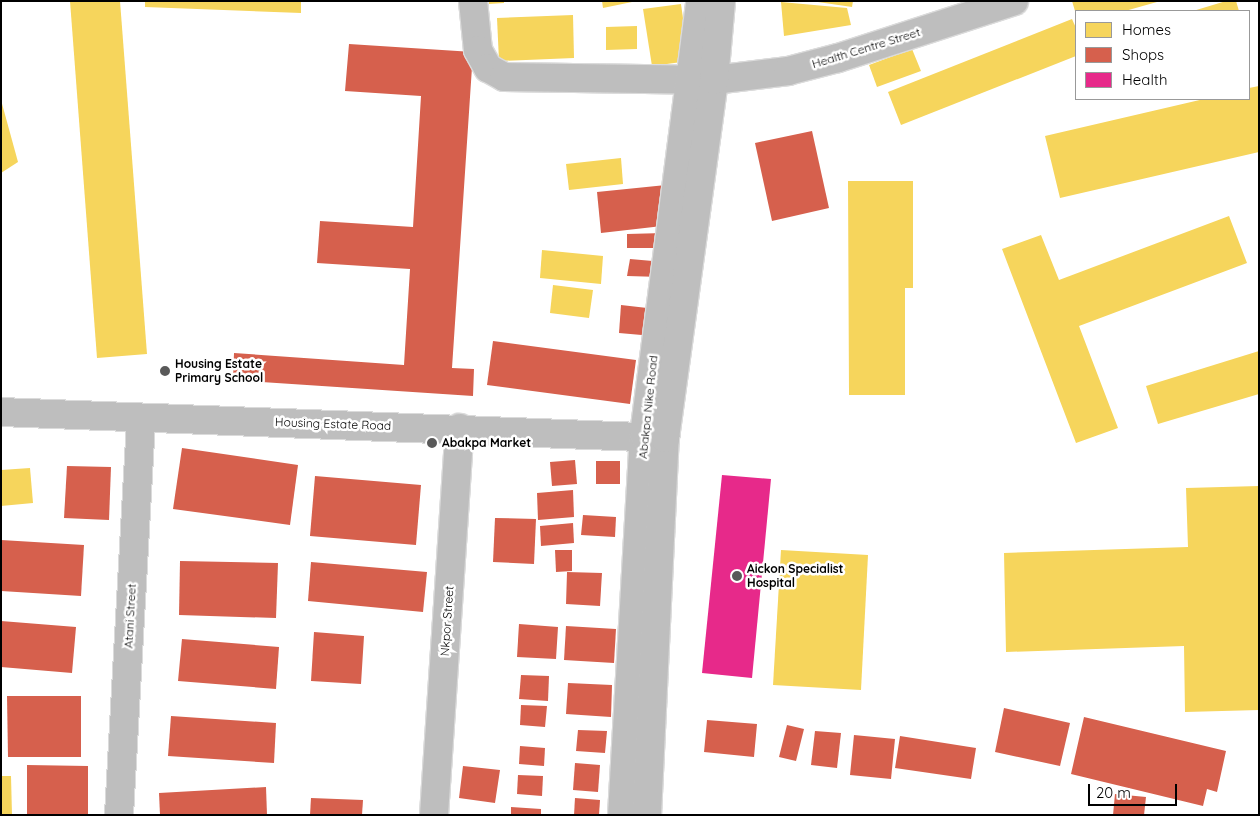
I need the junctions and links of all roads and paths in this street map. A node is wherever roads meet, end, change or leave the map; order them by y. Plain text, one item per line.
1 (473, 1) edge
2 (700, 1) edge
3 (721, 1) edge
4 (1014, 1) edge
5 (702, 80) junction
6 (1, 412) edge
7 (141, 418) junction
8 (460, 428) junction
9 (654, 437) junction
10 (119, 815) edge
11 (434, 815) edge
12 (622, 815) edge
13 (647, 815) edge

1 - 5 street, Health Centre Street
2 - 5 street, Abakpa Nike Road
3 - 5 street, Abakpa Nike Road
4 - 5 street, Health Centre Street
5 - 9 street, Abakpa Nike Road
6 - 7 street, Housing Estate Road
7 - 8 street, Housing Estate Road
7 - 10 street, Atani Street
8 - 9 street, Housing Estate Road
8 - 11 street, Nkpor Street
9 - 12 street, Abakpa Nike Road
9 - 13 street, Abakpa Nike Road

